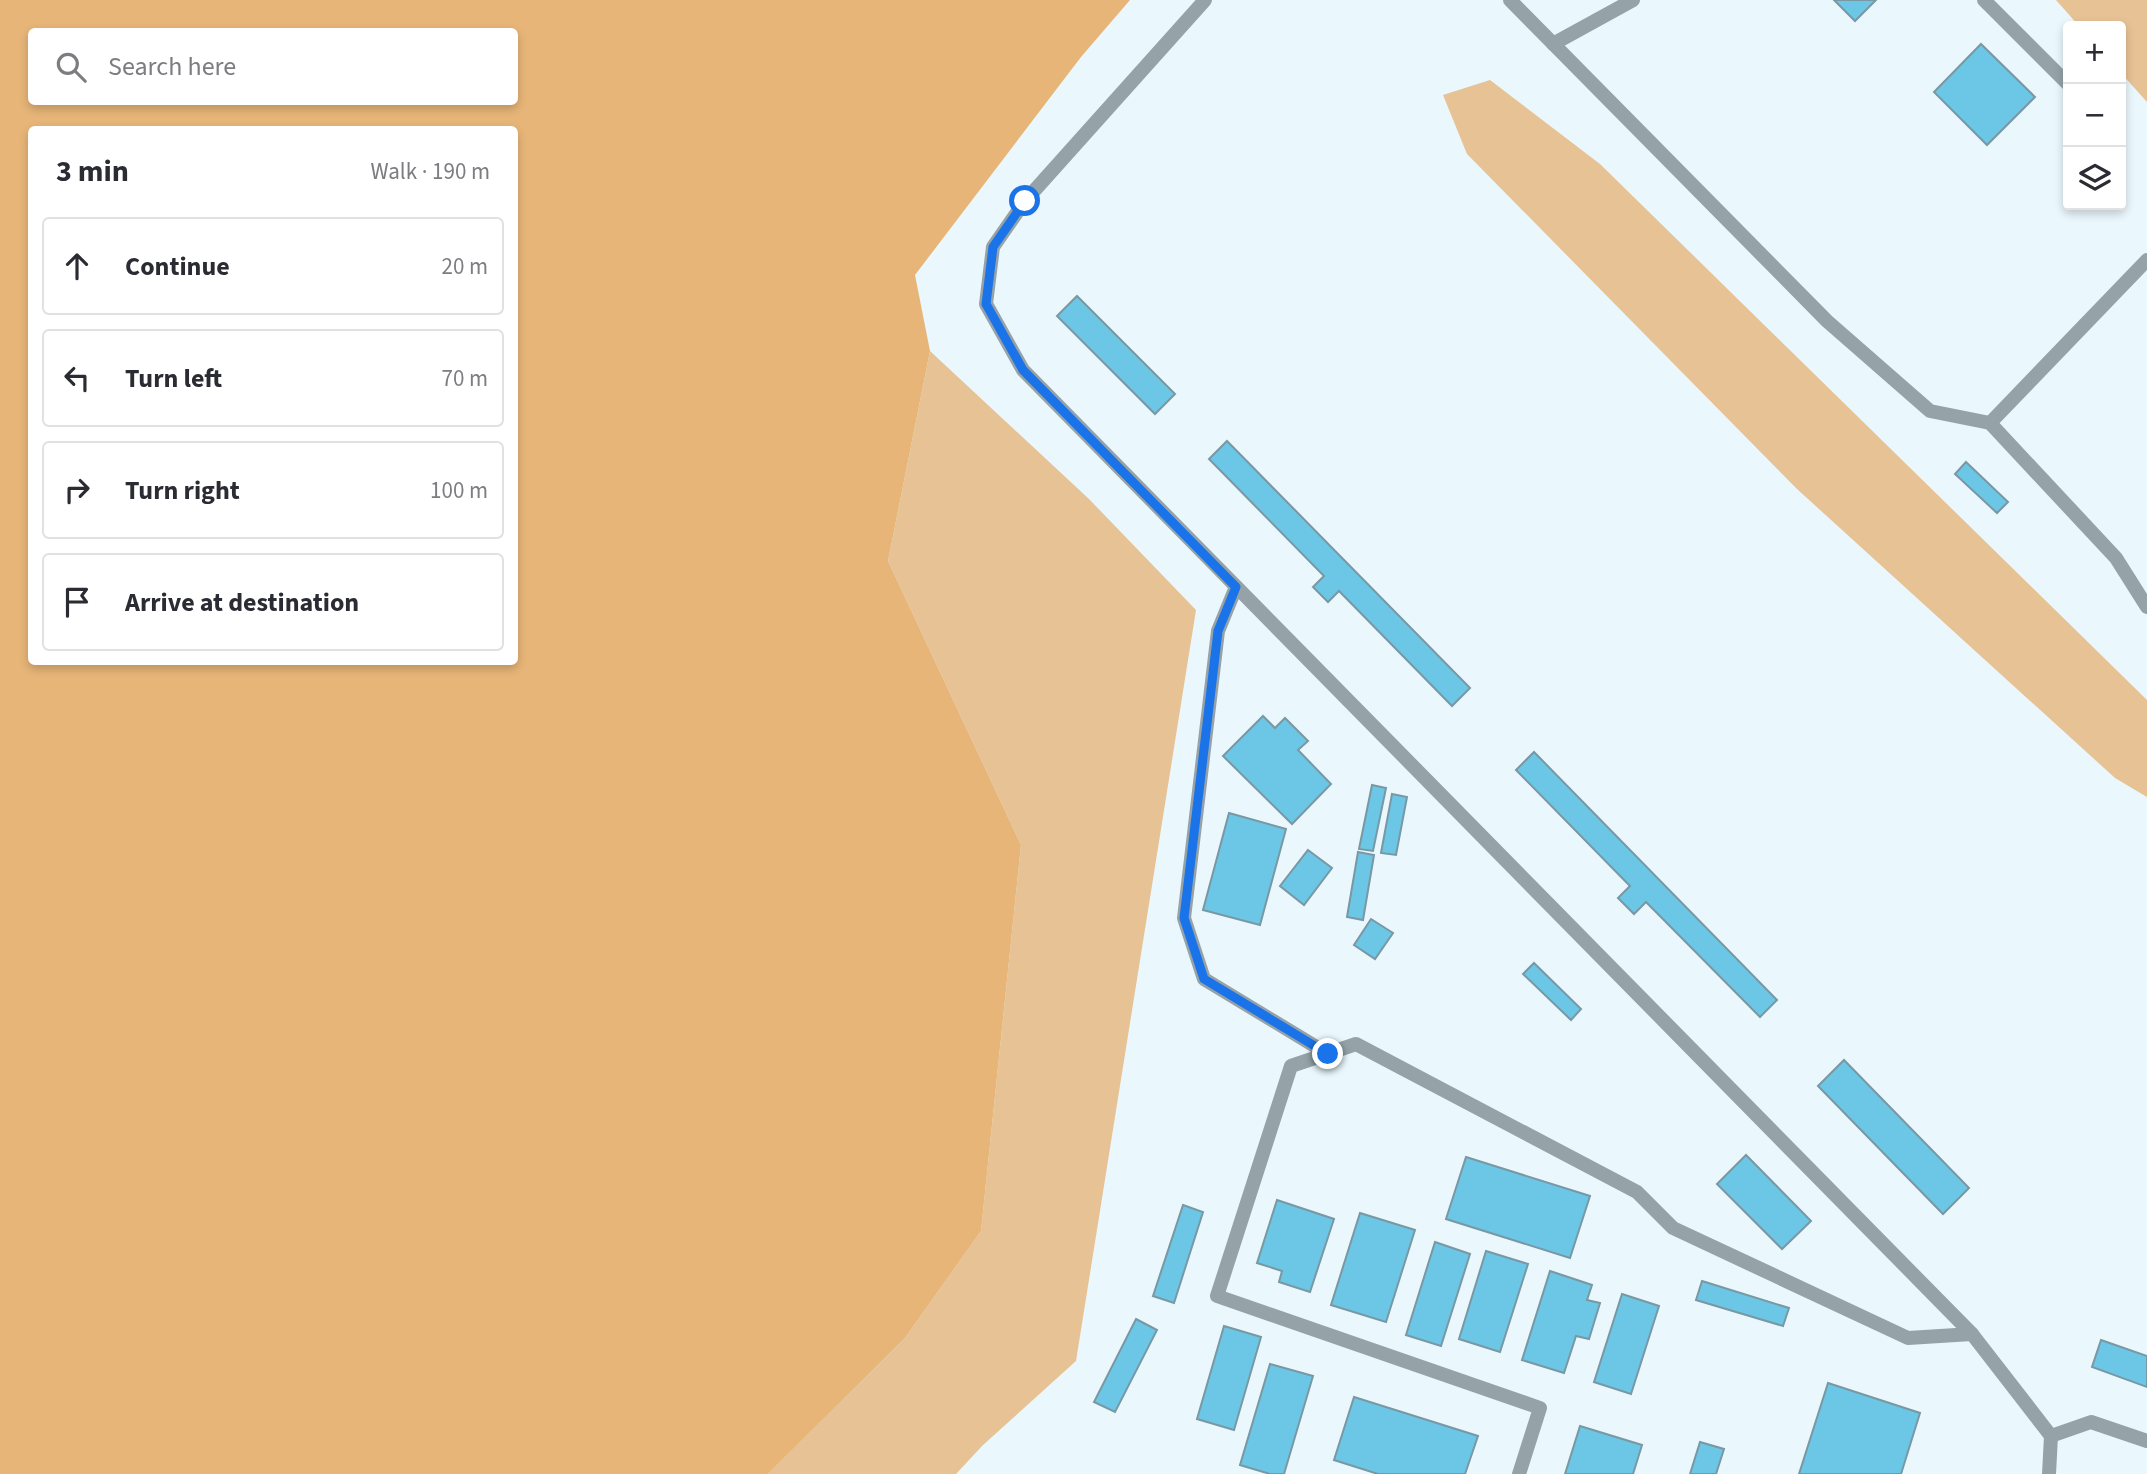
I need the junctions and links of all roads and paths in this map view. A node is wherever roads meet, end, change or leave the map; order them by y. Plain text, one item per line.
1 (1205, 0) edge
2 (1510, 0) edge
3 (1633, 0) edge
4 (1984, 0) edge
5 (1553, 44) junction
6 (2063, 79) edge
7 (2147, 260) edge
8 (1990, 423) junction
9 (1236, 587) junction
10 (2147, 607) edge
11 (1328, 1054) junction
12 (1972, 1335) junction
13 (2050, 1436) junction
14 (2147, 1441) edge
15 (1519, 1474) edge
16 (2049, 1474) edge

1 - 9 lane
2 - 5 lane
3 - 5 lane
4 - 6 lane
5 - 8 lane
7 - 8 lane
8 - 10 lane
9 - 11 lane
9 - 12 lane
11 - 12 lane
11 - 15 lane
12 - 13 lane
13 - 14 lane
13 - 16 lane

